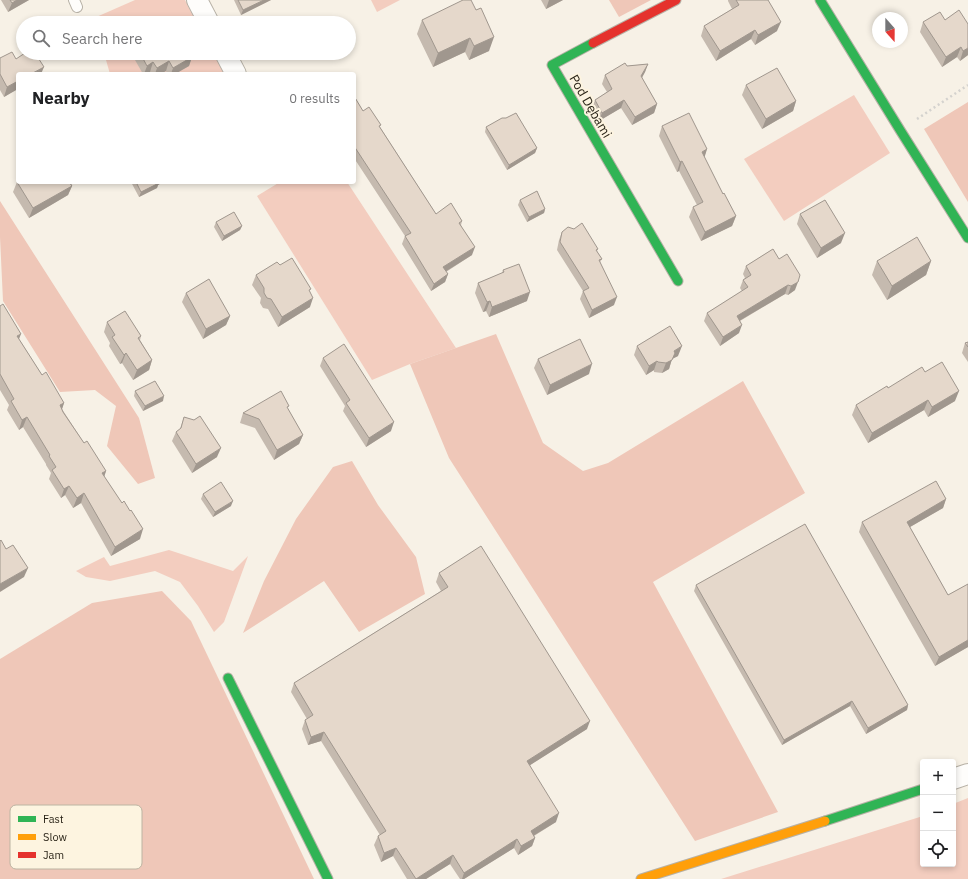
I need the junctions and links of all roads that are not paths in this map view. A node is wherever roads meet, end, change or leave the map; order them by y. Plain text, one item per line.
1 (197, 0) edge
2 (676, 0) edge
3 (820, 0) edge
4 (205, 16) edge
5 (229, 60) edge
6 (235, 72) edge
7 (968, 238) edge
8 (678, 281) dead end
9 (228, 678) dead end
10 (968, 774) edge
11 (956, 778) edge
12 (920, 790) edge
13 (328, 879) edge
14 (641, 879) edge

1 - 4 street
2 - 8 street, Pod Dębami
3 - 7 street
5 - 6 street
9 - 13 street
10 - 11 street
12 - 14 street

